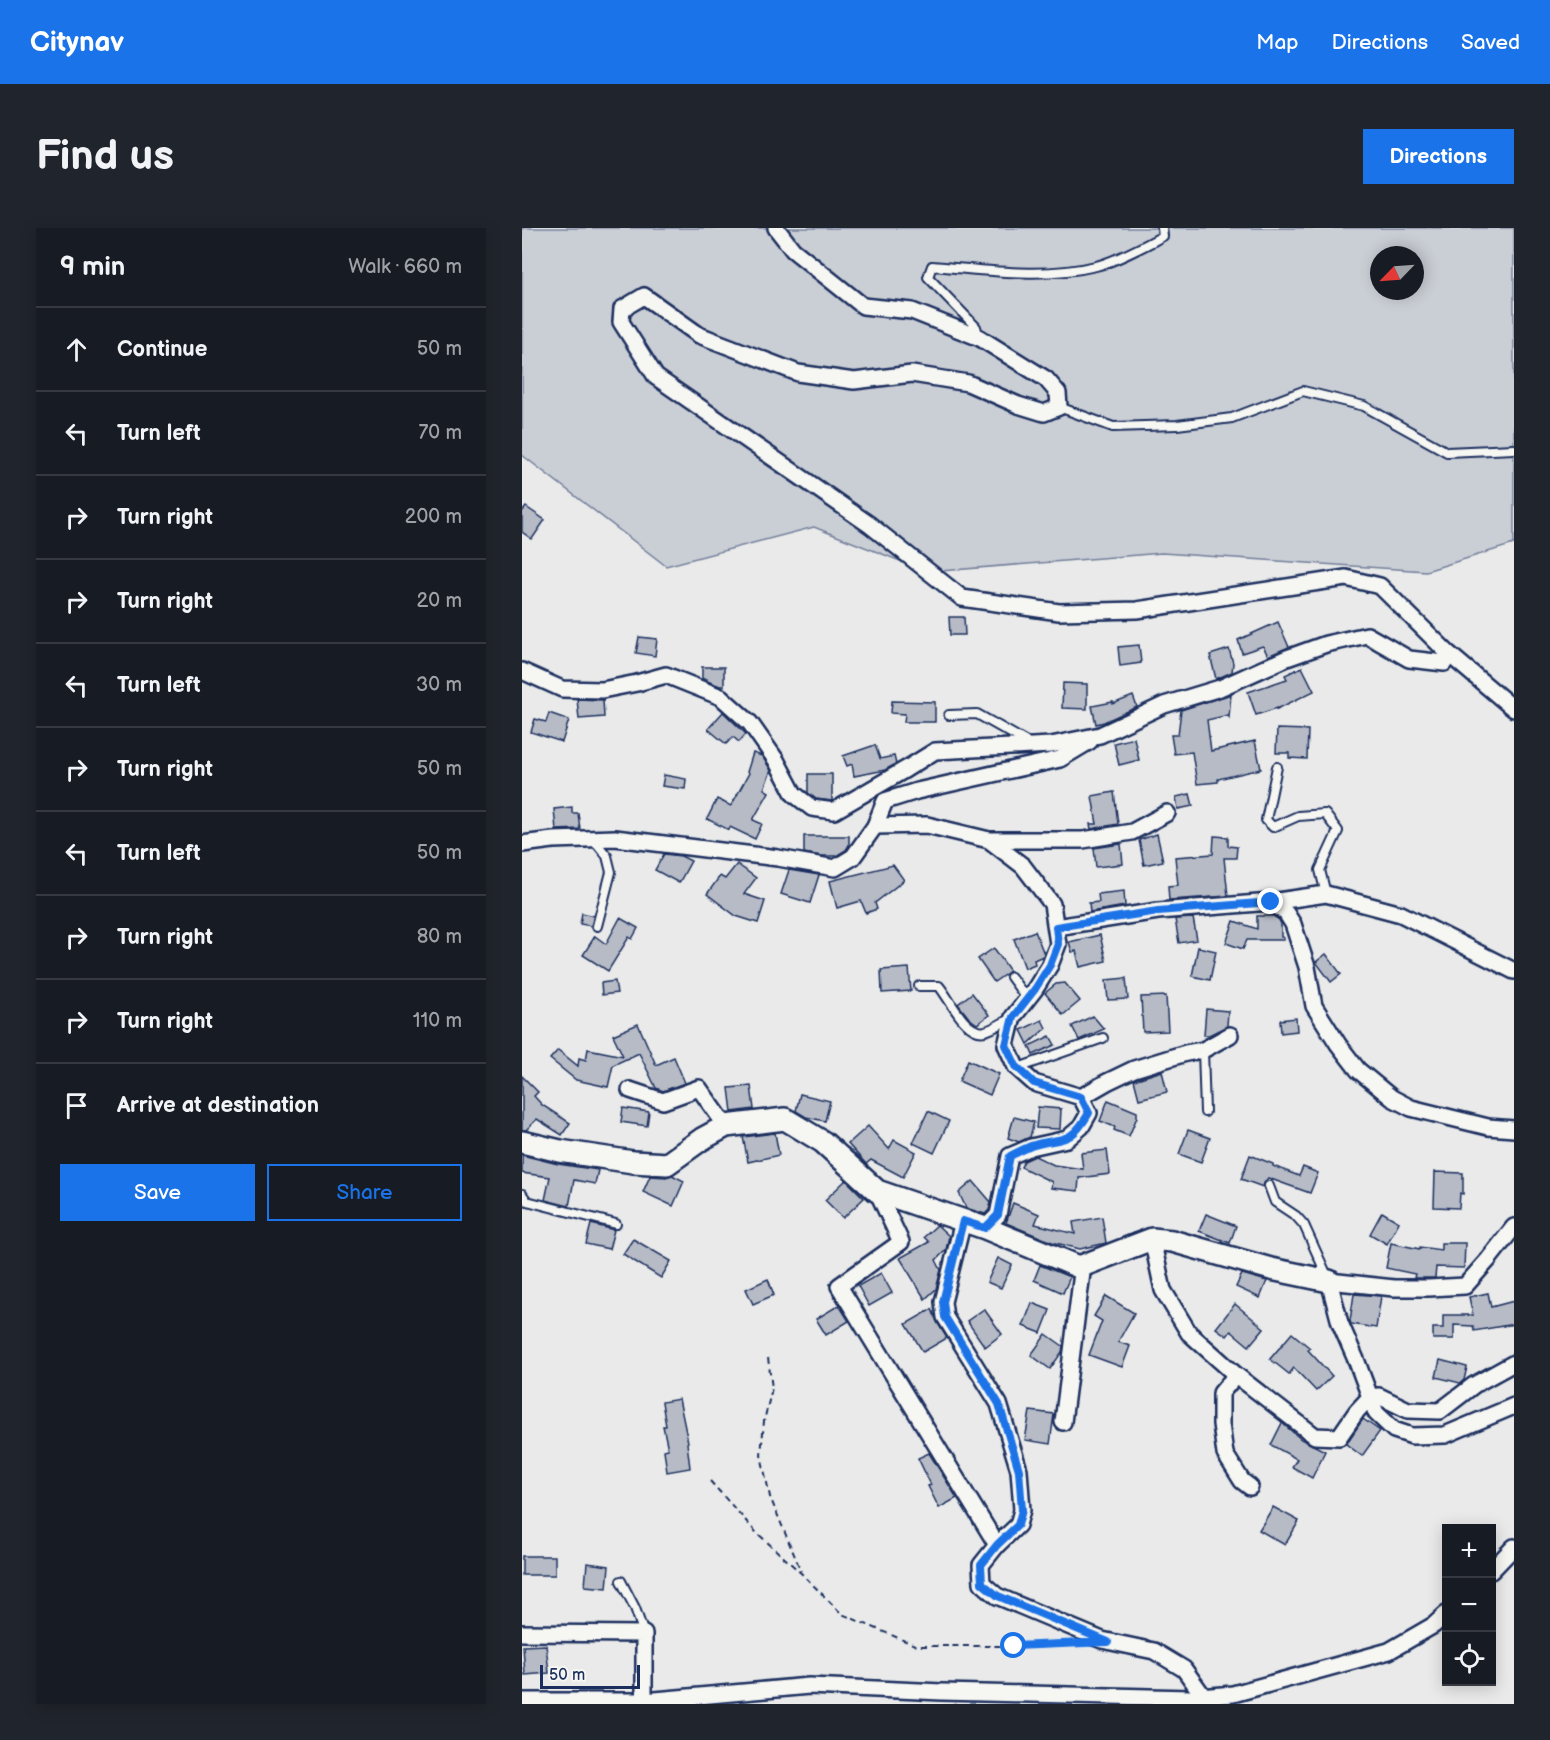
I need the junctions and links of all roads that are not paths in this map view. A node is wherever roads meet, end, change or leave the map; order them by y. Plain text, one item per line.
1 (776, 228) edge
2 (1162, 228) edge
3 (980, 338) junction
4 (1059, 407) junction
5 (1514, 449) edge
6 (1449, 654) junction
7 (522, 671) edge
8 (1514, 709) edge
9 (949, 715) dead end
10 (1100, 735) junction
11 (1034, 746) junction
12 (1277, 767) dead end
13 (1167, 813) dead end
14 (875, 826) junction
15 (593, 838) junction
16 (989, 840) junction
17 (522, 844) edge
18 (1326, 894) junction
19 (1271, 902) junction
20 (597, 926) dead end
21 (1056, 927) junction
22 (1514, 971) edge
23 (1011, 977) dead end
24 (919, 986) dead end
25 (1027, 999) junction
26 (1013, 1017) junction
27 (1230, 1035) dead end
28 (1103, 1038) dead end
29 (1203, 1050) junction
30 (1018, 1068) junction
31 (630, 1090) dead end
32 (1081, 1097) junction
33 (1205, 1112) dead end
34 (726, 1126) junction
35 (1514, 1129) edge
36 (522, 1142) edge
37 (1269, 1186) dead end
38 (877, 1191) junction
39 (522, 1194) edge
40 (963, 1221) junction
41 (616, 1224) dead end
42 (1514, 1227) edge
43 (985, 1228) junction
44 (1152, 1239) junction
45 (1083, 1265) junction
46 (1329, 1281) junction
47 (1514, 1363) edge
48 (1236, 1375) junction
49 (1370, 1396) junction
50 (1514, 1407) edge
51 (1063, 1422) dead end
52 (1250, 1487) dead end
53 (997, 1545) junction
54 (1514, 1547) edge
55 (1496, 1566) edge
56 (621, 1581) dead end
57 (1442, 1618) edge
58 (522, 1632) edge
59 (644, 1634) junction
60 (1204, 1697) junction
61 (522, 1701) edge
62 (644, 1702) edge

1 - 3 street
2 - 3 lane
3 - 4 street
4 - 5 lane
4 - 6 street
6 - 8 street
6 - 10 street
7 - 11 street
9 - 11 lane
10 - 11 street
10 - 14 street
12 - 18 lane
13 - 16 street
14 - 15 street
14 - 16 street
15 - 17 street
15 - 20 lane
16 - 21 street
18 - 19 street
18 - 22 street
19 - 21 street
19 - 35 street
21 - 25 street
23 - 25 lane
24 - 26 lane
25 - 26 street
26 - 30 street
27 - 29 street
28 - 30 lane
29 - 32 street
29 - 33 lane
30 - 32 street
31 - 34 street
32 - 43 street
34 - 36 street
34 - 38 street
37 - 46 lane
38 - 40 street
38 - 53 street
39 - 41 lane
40 - 43 street
40 - 53 street
42 - 46 street
43 - 45 street
44 - 45 street
44 - 46 street
44 - 48 street
45 - 51 street
46 - 49 street
47 - 49 street
48 - 49 street
48 - 52 street
49 - 50 street
53 - 60 street
54 - 55 street
56 - 59 lane
57 - 60 street
58 - 59 street
59 - 62 street
60 - 62 street
61 - 62 street

